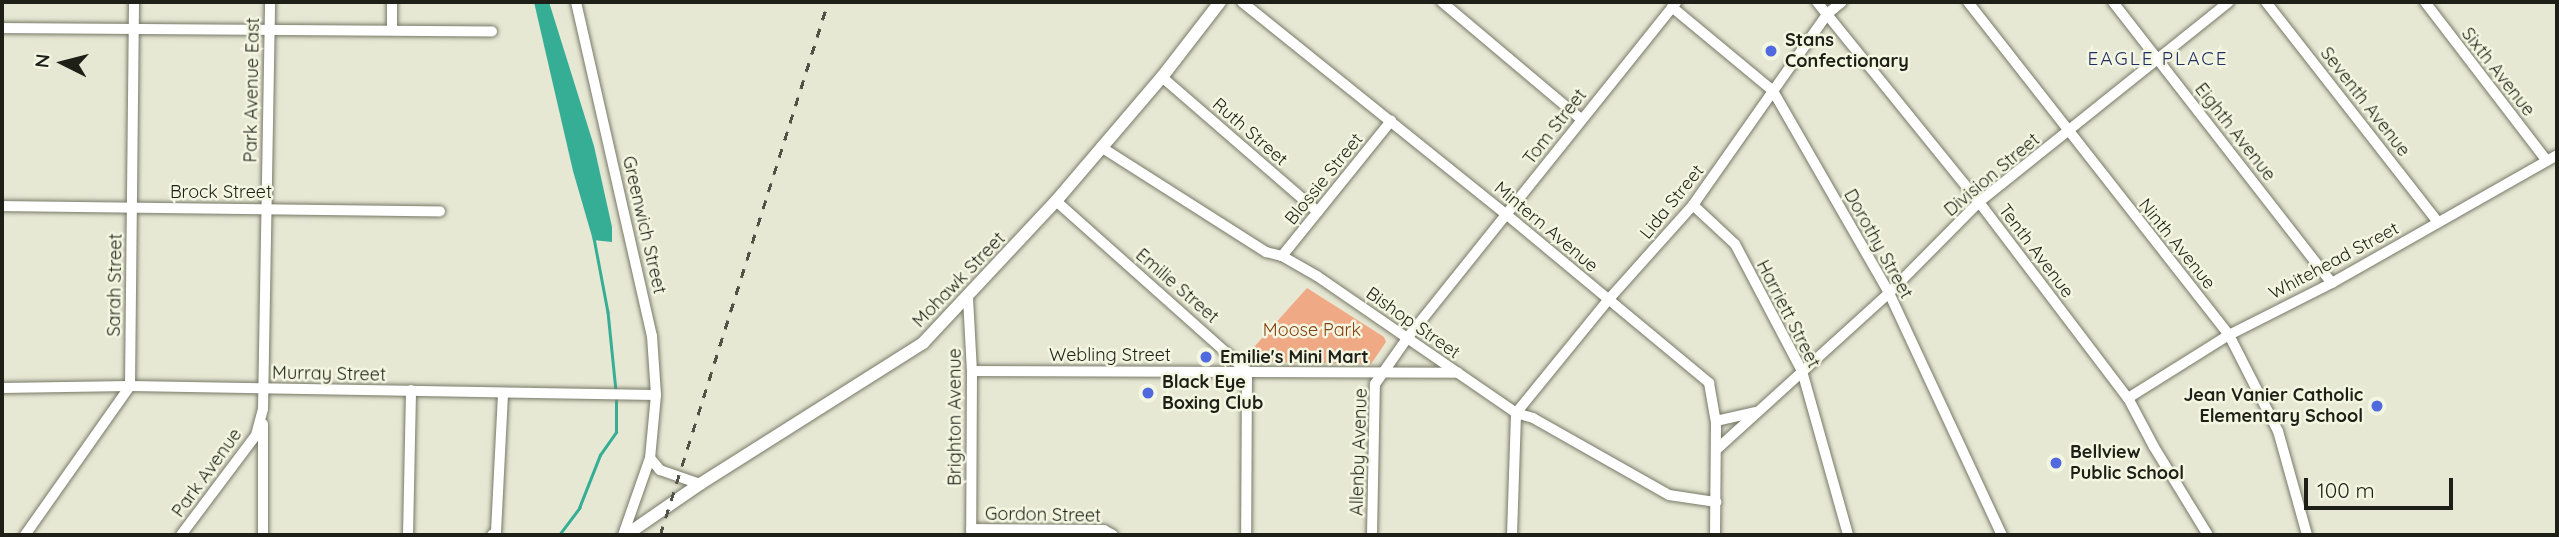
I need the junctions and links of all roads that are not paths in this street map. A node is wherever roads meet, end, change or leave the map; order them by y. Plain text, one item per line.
1 (134, 2) edge
2 (270, 2) edge
3 (392, 2) edge
4 (576, 2) edge
5 (1220, 2) edge
6 (1242, 2) edge
7 (1442, 2) edge
8 (1817, 2) edge
9 (1842, 2) edge
10 (1968, 2) edge
11 (2113, 2) edge
12 (2228, 2) edge
13 (2266, 2) edge
14 (2425, 2) edge
15 (1674, 4) edge
16 (1827, 15) junction
17 (2, 28) edge
18 (134, 29) junction
19 (269, 29) junction
20 (392, 29) junction
21 (492, 32) dead end
22 (2158, 58) junction
23 (1162, 77) junction
24 (1773, 91) junction
25 (1581, 118) junction
26 (1391, 121) junction
27 (2068, 132) junction
28 (1101, 147) junction
29 (2557, 155) edge
30 (2547, 161) junction
31 (1056, 201) junction
32 (1979, 202) junction
33 (1693, 205) junction
34 (2, 206) edge
35 (131, 208) junction
36 (265, 208) junction
37 (440, 211) dead end
38 (1318, 212) junction
39 (1507, 215) junction
40 (2438, 222) junction
41 (1282, 256) junction
42 (2332, 282) junction
43 (1889, 293) junction
44 (968, 298) junction
45 (1609, 299) junction
46 (2230, 335) junction
47 (1408, 337) junction
48 (1247, 370) junction
49 (972, 371) junction
50 (1802, 371) junction
51 (1382, 372) junction
52 (1458, 373) junction
53 (130, 386) junction
54 (2, 388) edge
55 (265, 389) junction
56 (411, 390) junction
57 (503, 394) junction
58 (656, 395) junction
59 (2128, 398) junction
60 (263, 410) junction
61 (1756, 412) junction
62 (1516, 414) junction
63 (1716, 421) junction
64 (1717, 449) junction
65 (650, 458) junction
66 (700, 484) junction
67 (1716, 502) junction
68 (971, 532) edge
69 (494, 533) edge
70 (25, 535) edge
71 (181, 535) edge
72 (263, 535) edge
73 (408, 535) edge
74 (625, 535) edge
75 (1113, 535) edge
76 (1246, 535) edge
77 (1372, 535) edge
78 (1512, 535) edge
79 (1715, 535) edge
80 (1848, 535) edge
81 (2002, 535) edge
82 (2208, 535) edge
83 (2307, 535) edge

1 - 18 street, Sarah Street
2 - 19 street, Park Avenue East
3 - 20 street
4 - 58 street, Greenwich Street
5 - 23 street, Mohawk Street
6 - 26 street, Mintern Avenue
7 - 25 street
8 - 16 street, Tenth Avenue
9 - 16 street, Lida Street
10 - 27 street, Ninth Avenue
11 - 22 street, Eighth Avenue
12 - 22 street, Division Street
13 - 40 street, Seventh Avenue
14 - 30 street, Sixth Avenue
15 - 24 street, Dorothy Street
15 - 25 street, Tom Street
16 - 24 street, Lida Street
16 - 32 street, Tenth Avenue
17 - 18 street
18 - 19 street
18 - 35 street, Sarah Street
19 - 20 street
19 - 36 street, Park Avenue East
20 - 21 street
22 - 27 street, Division Street
22 - 42 street, Eighth Avenue
23 - 28 street, Mohawk Street
23 - 38 street, Ruth Street
24 - 33 street, Lida Street
24 - 43 street, Dorothy Street
25 - 39 street, Tom Street
26 - 38 street, Blossie Street
26 - 39 street, Mintern Avenue
27 - 32 street, Division Street
27 - 46 street, Ninth Avenue
28 - 31 street, Mohawk Street
28 - 41 street, Bishop Street
29 - 30 street, Whitehead Street
30 - 40 street, Whitehead Street
31 - 44 street, Mohawk Street
31 - 48 street, Emilie Street
32 - 43 street, Division Street
32 - 59 street, Tenth Avenue
33 - 45 street, Lida Street
33 - 50 street, Harriett Street
34 - 35 street, Brock Street
35 - 36 street, Brock Street
35 - 53 street, Sarah Street
36 - 37 street, Brock Street
36 - 55 street, Park Avenue East
38 - 41 street, Blossie Street
39 - 45 street, Mintern Avenue
39 - 47 street, Tom Street
40 - 42 street, Whitehead Street
41 - 47 street, Bishop Street
42 - 46 street, Whitehead Street
43 - 50 street, Division Street
43 - 81 street, Dorothy Street
44 - 49 street, Brighton Avenue
44 - 66 street, Mohawk Street
45 - 62 street, Lida Street
45 - 63 street, Mintern Avenue
46 - 59 street, Whitehead Street
46 - 83 street, Ninth Avenue
47 - 51 street, Tom Street
47 - 52 street, Bishop Street
48 - 49 street, Webling Street
48 - 51 street, Webling Street
48 - 76 street
49 - 68 street, Brighton Avenue
50 - 61 street, Division Street
50 - 80 street, Harriett Street
51 - 52 street, Webling Street
51 - 77 street, Allenby Avenue
52 - 62 street, Bishop Street
53 - 54 street, Murray Street
53 - 55 street, Murray Street
53 - 70 street
55 - 56 street, Murray Street
55 - 60 street, Park Avenue
56 - 57 street, Murray Street
56 - 73 street
57 - 58 street, Murray Street
57 - 69 street
58 - 65 street, Greenwich Street
59 - 82 street, Tenth Avenue
60 - 71 street, Park Avenue
60 - 72 street
61 - 63 street, Division Street
61 - 64 street, Division Street
62 - 67 street, Bishop Street
62 - 78 street
63 - 64 street, Mintern Avenue
64 - 67 street, Mintern Avenue
65 - 66 street
65 - 74 street, Greenwich Street
66 - 74 street, Mohawk Street
67 - 79 street, Mintern Avenue
68 - 75 street, Gordon Street

